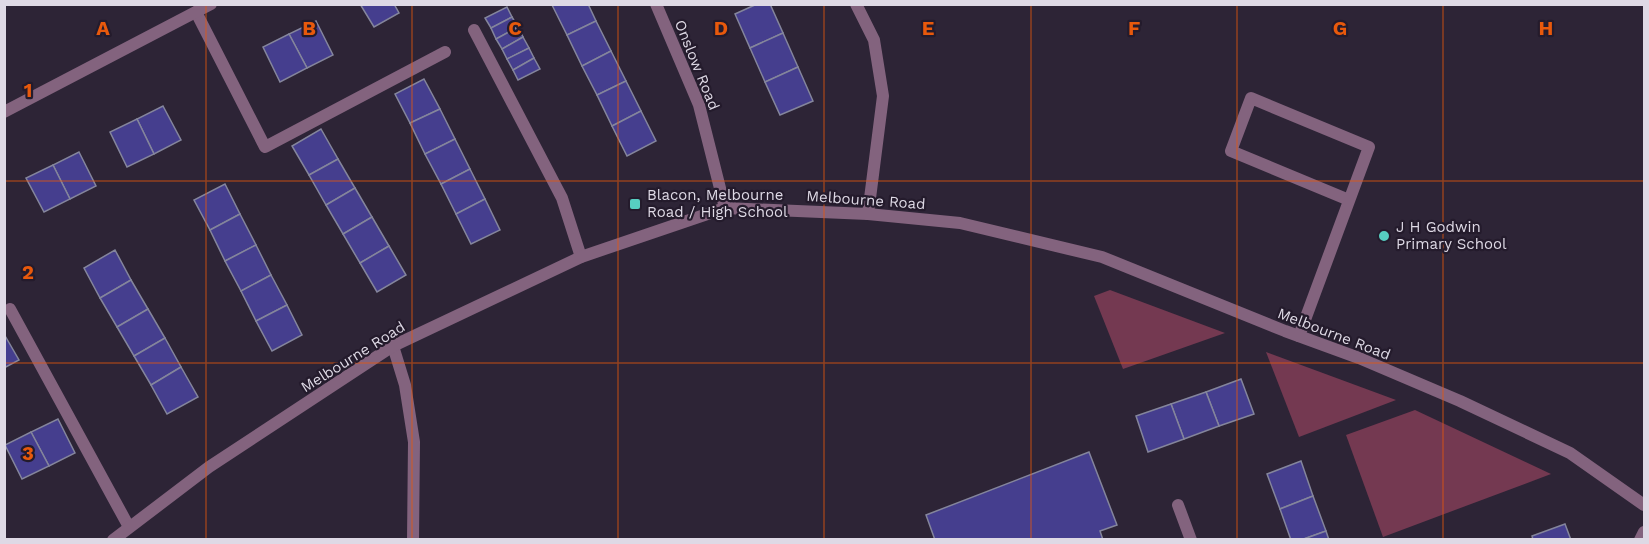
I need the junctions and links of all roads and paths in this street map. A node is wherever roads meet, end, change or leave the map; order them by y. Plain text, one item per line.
1 (212, 4) edge
2 (656, 4) edge
3 (856, 4) edge
4 (196, 12) junction
5 (474, 30) dead end
6 (445, 52) dead end
7 (4, 112) edge
8 (1349, 200) junction
9 (725, 208) junction
10 (868, 214) junction
11 (581, 257) junction
12 (10, 309) dead end
13 (1299, 336) junction
14 (393, 346) junction
15 (1178, 504) dead end
16 (1644, 505) edge
17 (129, 527) junction
18 (1644, 532) edge
19 (113, 540) edge
20 (413, 540) edge
21 (1191, 540) edge
22 (1640, 540) edge

1 - 4 street
2 - 9 street, Onslow Road
3 - 10 street
4 - 6 street
4 - 7 street
5 - 11 street
8 - 8 street
8 - 13 street
9 - 10 street, Melbourne Road
9 - 11 street, Melbourne Road
10 - 13 street, Melbourne Road
11 - 14 street, Melbourne Road
12 - 17 street
13 - 16 street, Melbourne Road
14 - 17 street, Melbourne Road
14 - 20 street
15 - 21 street
17 - 19 street, Melbourne Road
18 - 22 street

